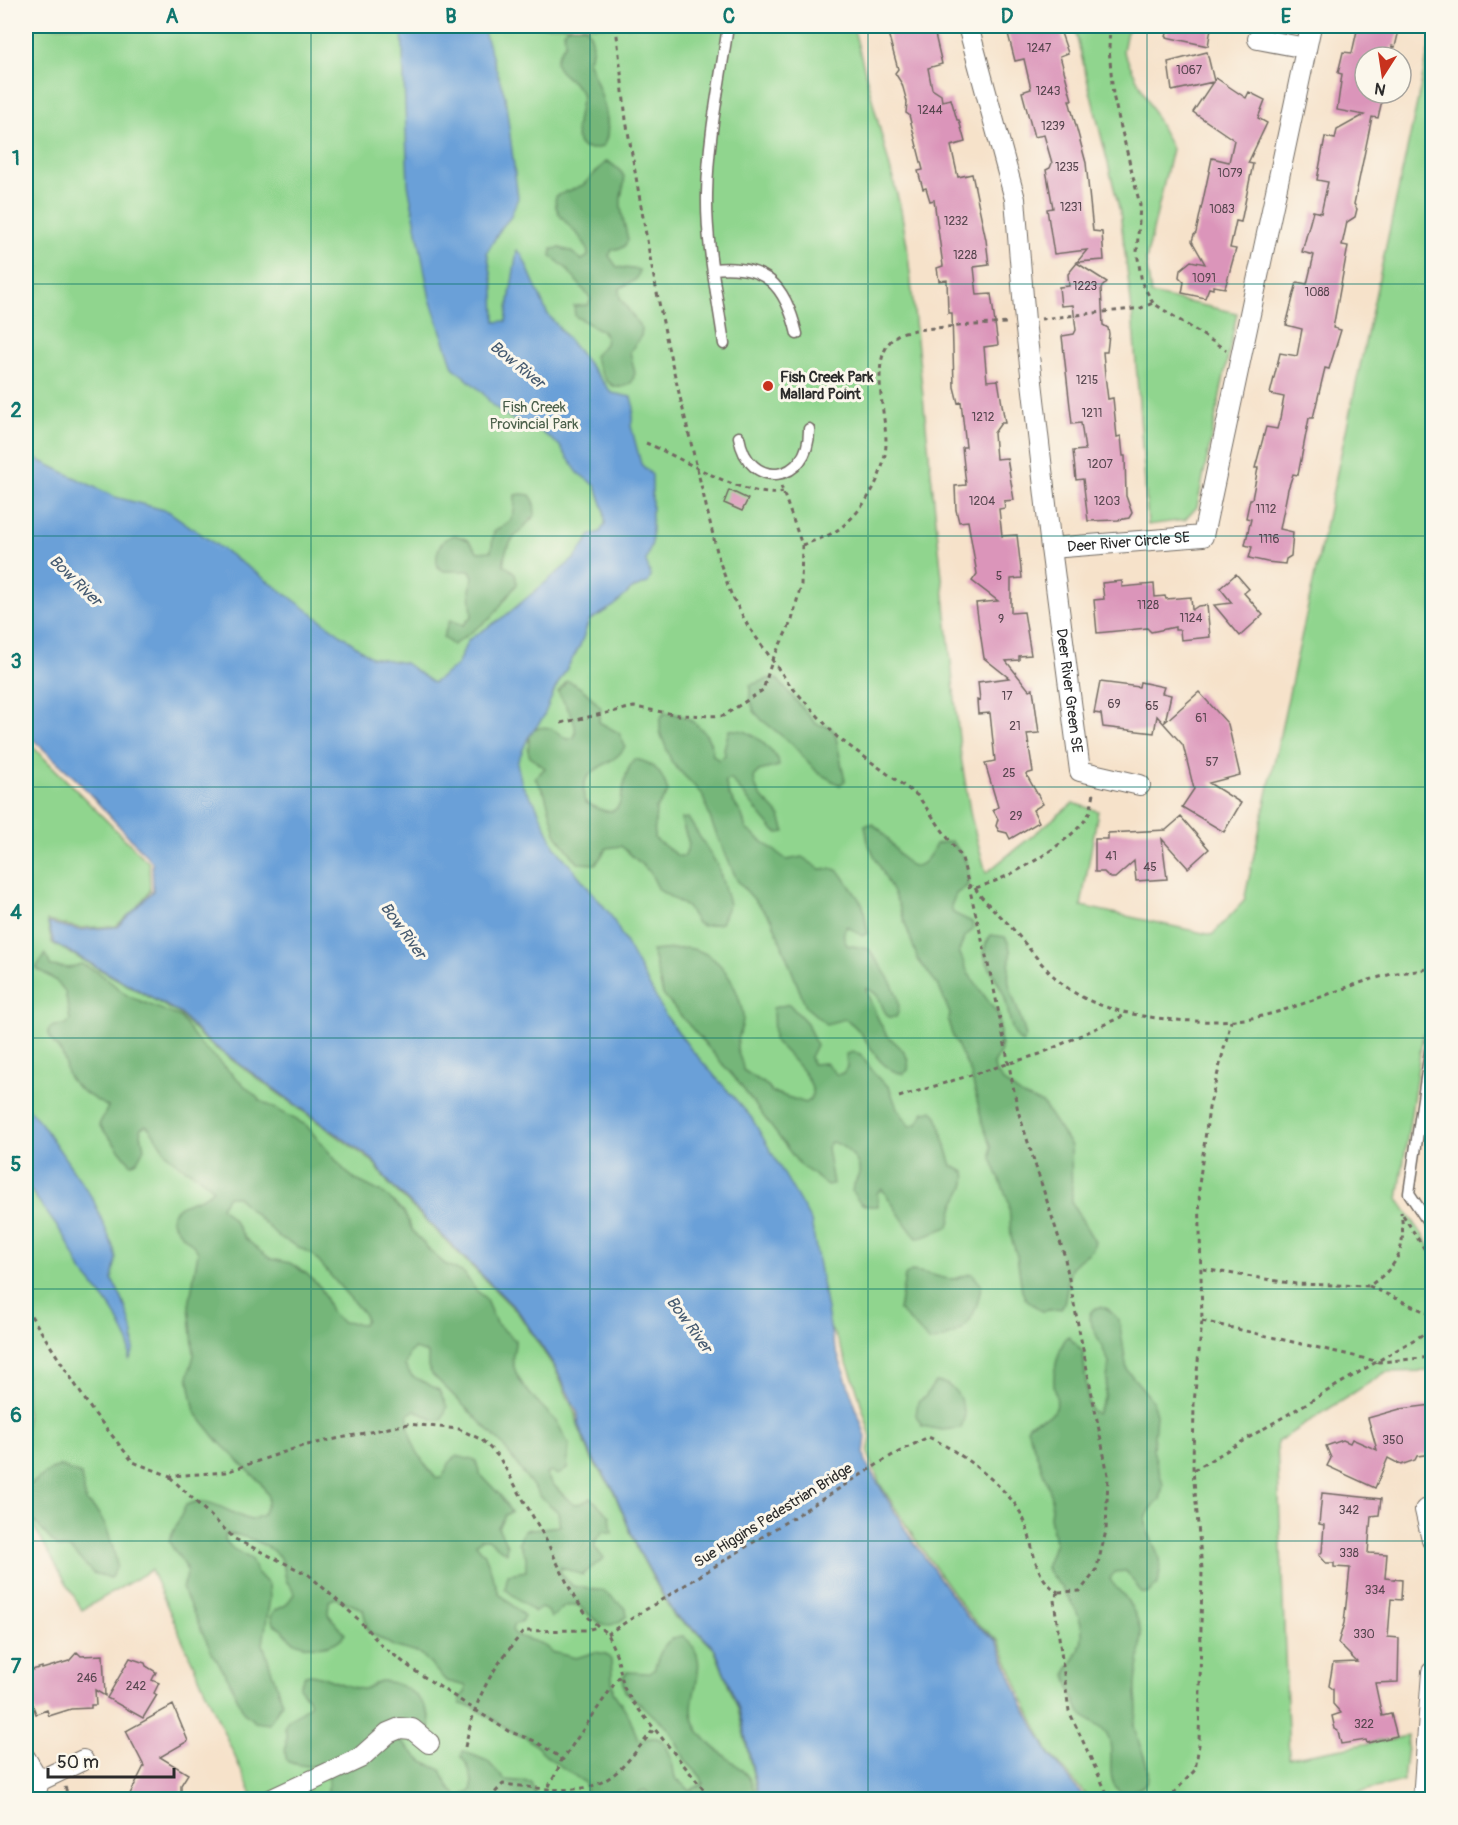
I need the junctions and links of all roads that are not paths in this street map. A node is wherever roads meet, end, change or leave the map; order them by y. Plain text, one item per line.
1 (728, 26) edge
2 (968, 26) edge
3 (1311, 26) edge
4 (1258, 39) dead end
5 (1306, 48) junction
6 (713, 268) junction
7 (797, 334) dead end
8 (724, 344) dead end
9 (809, 429) dead end
10 (739, 436) dead end
11 (1051, 548) junction
12 (1140, 786) dead end
13 (1432, 1038) edge
14 (1432, 1228) edge
15 (1425, 1510) dead end
16 (1432, 1540) edge
17 (1432, 1672) edge
18 (429, 1743) dead end
19 (26, 1758) edge
20 (83, 1760) dead end
21 (37, 1790) edge
22 (270, 1800) edge
23 (1423, 1800) edge

1 - 6 lane
2 - 11 street, Deer River Circle SE
3 - 5 street, Deer River Circle SE
4 - 5 street
5 - 11 street, Deer River Circle SE
6 - 7 lane
6 - 8 lane
9 - 10 lane
11 - 12 street, Deer River Green SE
13 - 14 lane
15 - 16 street
17 - 23 street
18 - 22 street
19 - 21 street
20 - 21 street

